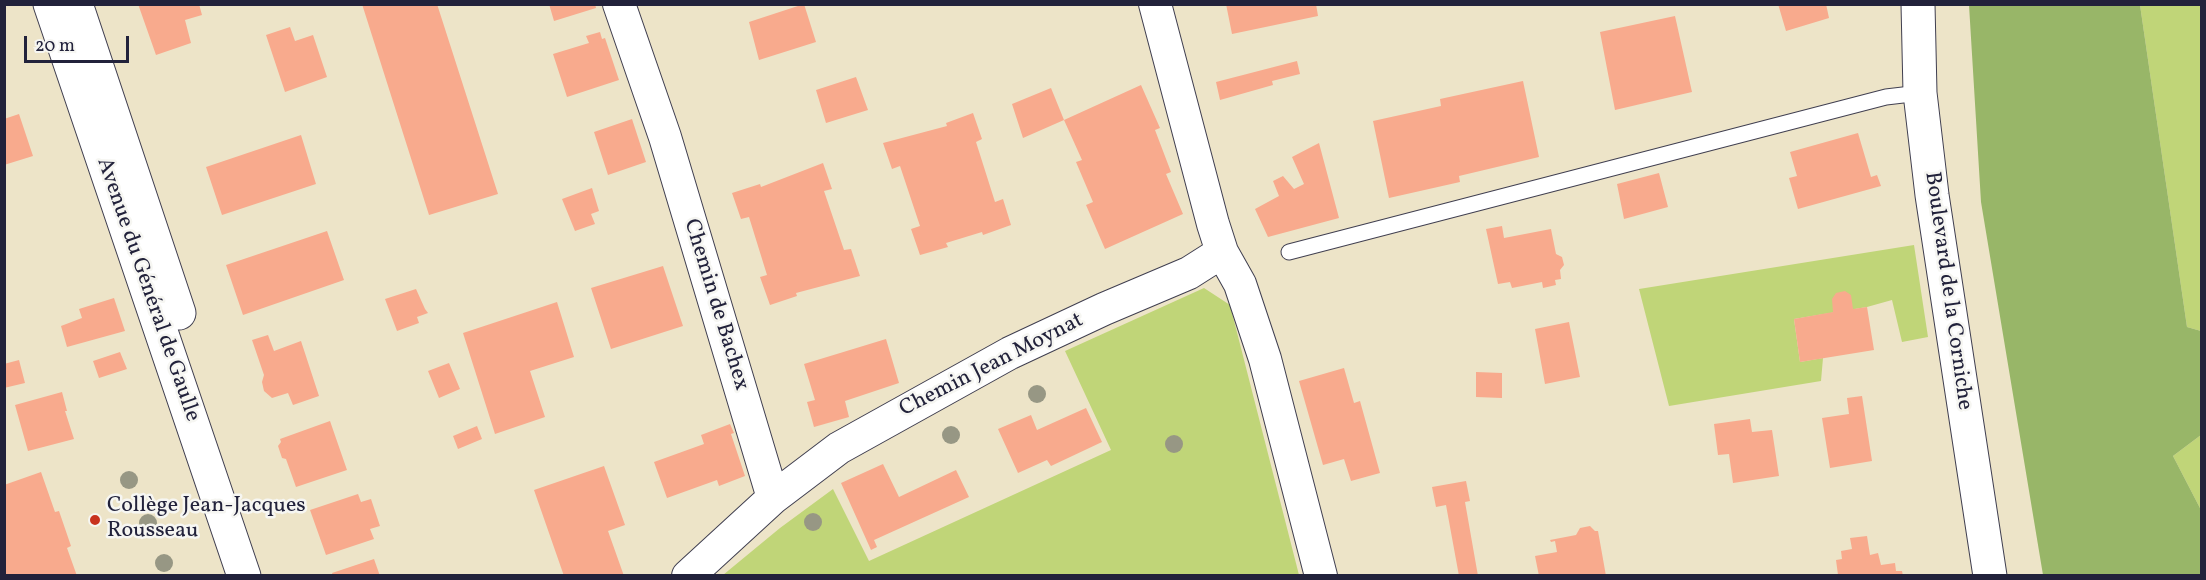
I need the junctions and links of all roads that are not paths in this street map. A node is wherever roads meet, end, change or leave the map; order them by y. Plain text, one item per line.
1 (50, 4) edge
2 (76, 4) edge
3 (619, 4) edge
4 (1155, 4) edge
5 (1918, 4) edge
6 (1920, 93) junction
7 (1222, 252) junction
8 (1289, 252) dead end
9 (773, 498) junction
10 (244, 576) edge
11 (267, 576) edge
12 (688, 576) edge
13 (1321, 576) edge
14 (1990, 576) edge

1 - 10 main road, Avenue du Général de Gaulle
2 - 11 main road, Avenue du Général de Gaulle
3 - 9 street, Chemin de Bachex
4 - 7 street
5 - 6 main road, Boulevard de la Corniche
6 - 8 lane
6 - 14 main road, Boulevard de la Corniche
7 - 9 street, Chemin Jean Moynat
7 - 13 street
9 - 12 street

